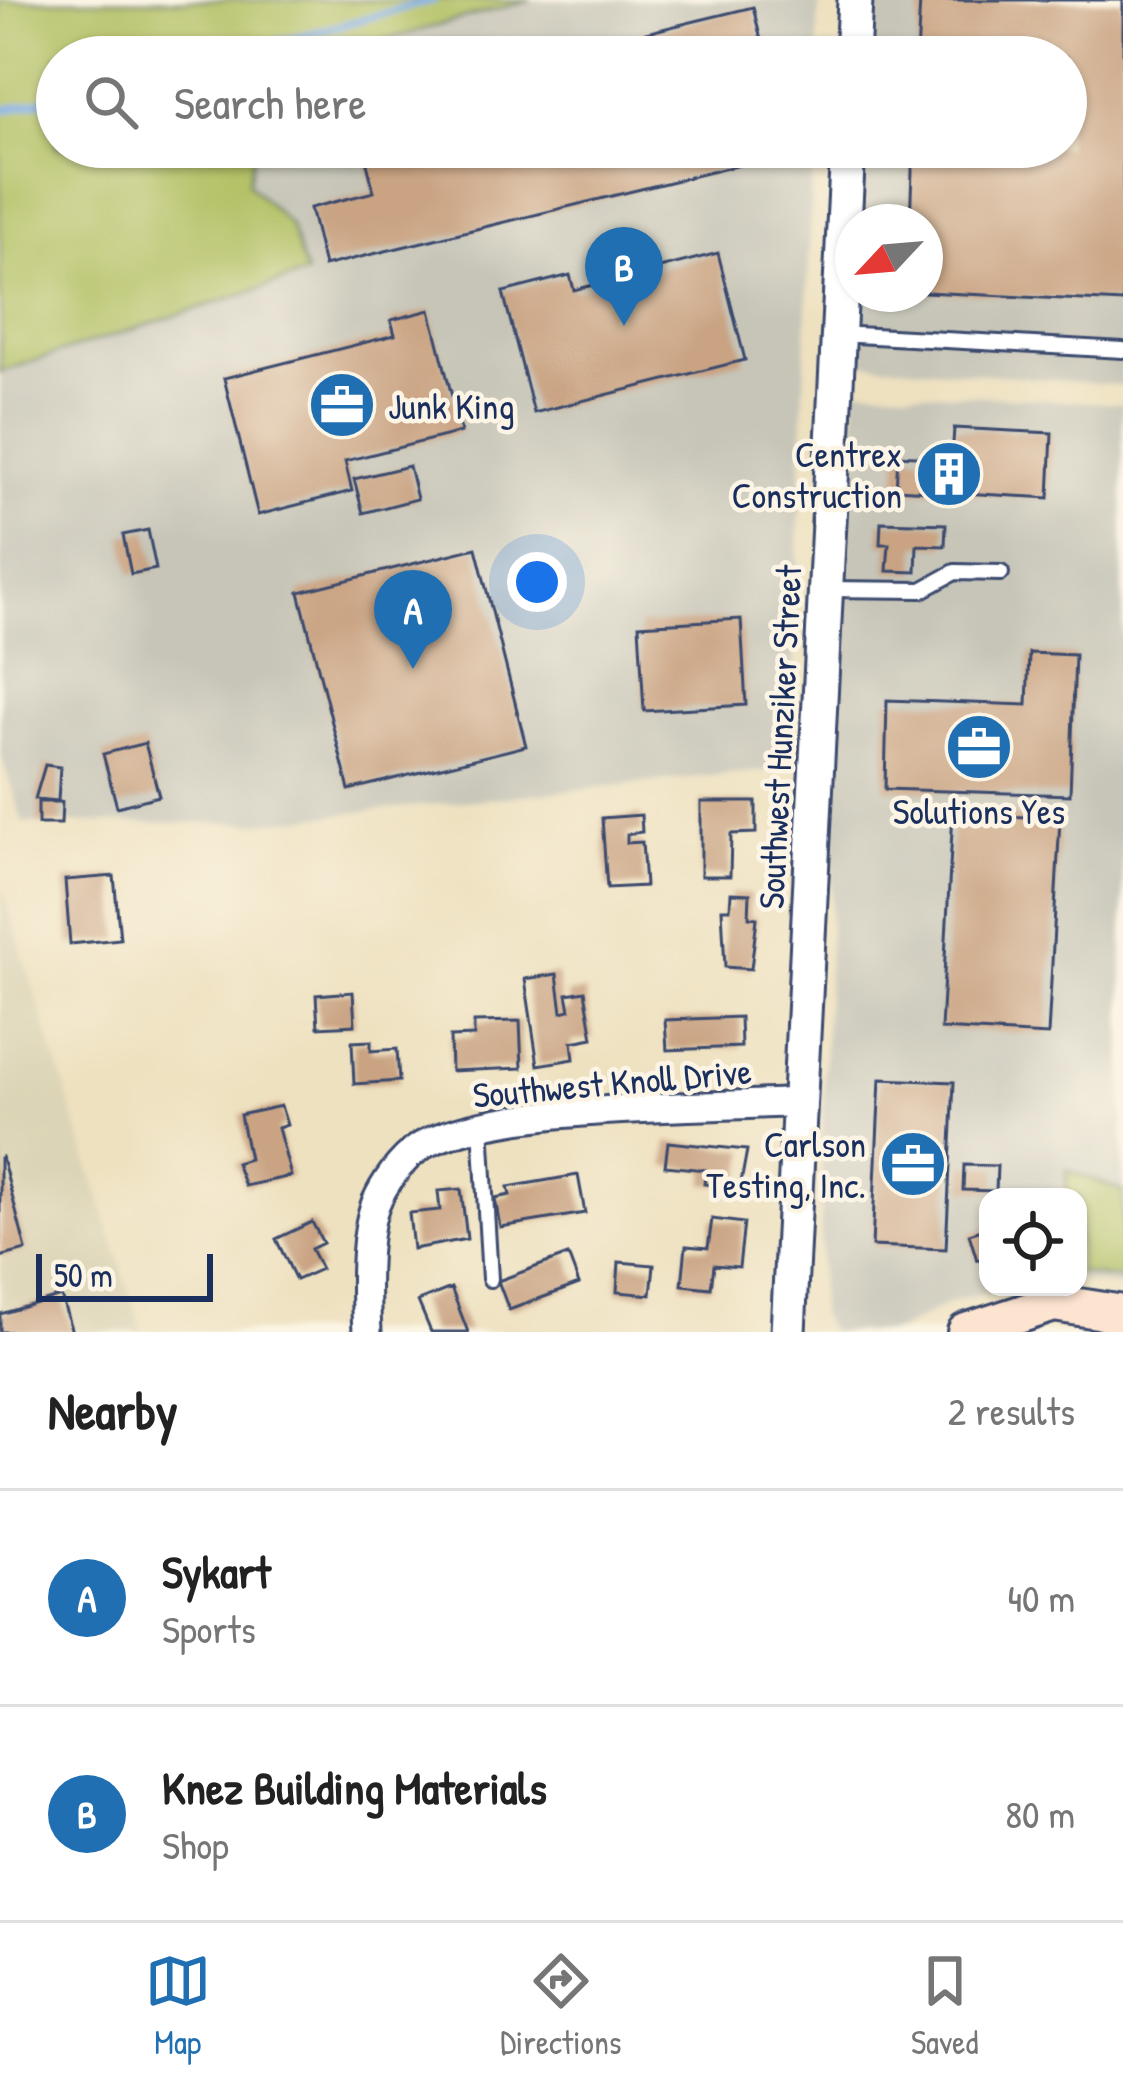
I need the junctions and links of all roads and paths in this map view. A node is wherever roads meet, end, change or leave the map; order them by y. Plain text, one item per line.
1 (855, 0) edge
2 (853, 36) edge
3 (847, 168) edge
4 (838, 334) junction
5 (1123, 350) edge
6 (1001, 574) dead end
7 (825, 589) junction
8 (799, 1102) junction
9 (481, 1126) junction
10 (490, 1279) dead end
11 (1123, 1314) edge
12 (367, 1332) edge
13 (788, 1332) edge
14 (966, 1332) edge

1 - 2 street
3 - 4 street, Southwest Hunziker Street
4 - 5 lane
4 - 7 street, Southwest Hunziker Street
6 - 7 lane
7 - 8 street, Southwest Hunziker Street
8 - 9 street, Southwest Knoll Drive
8 - 13 street, Southwest Hunziker Street
9 - 10 lane
9 - 12 street, Southwest Knoll Drive
11 - 14 main road

